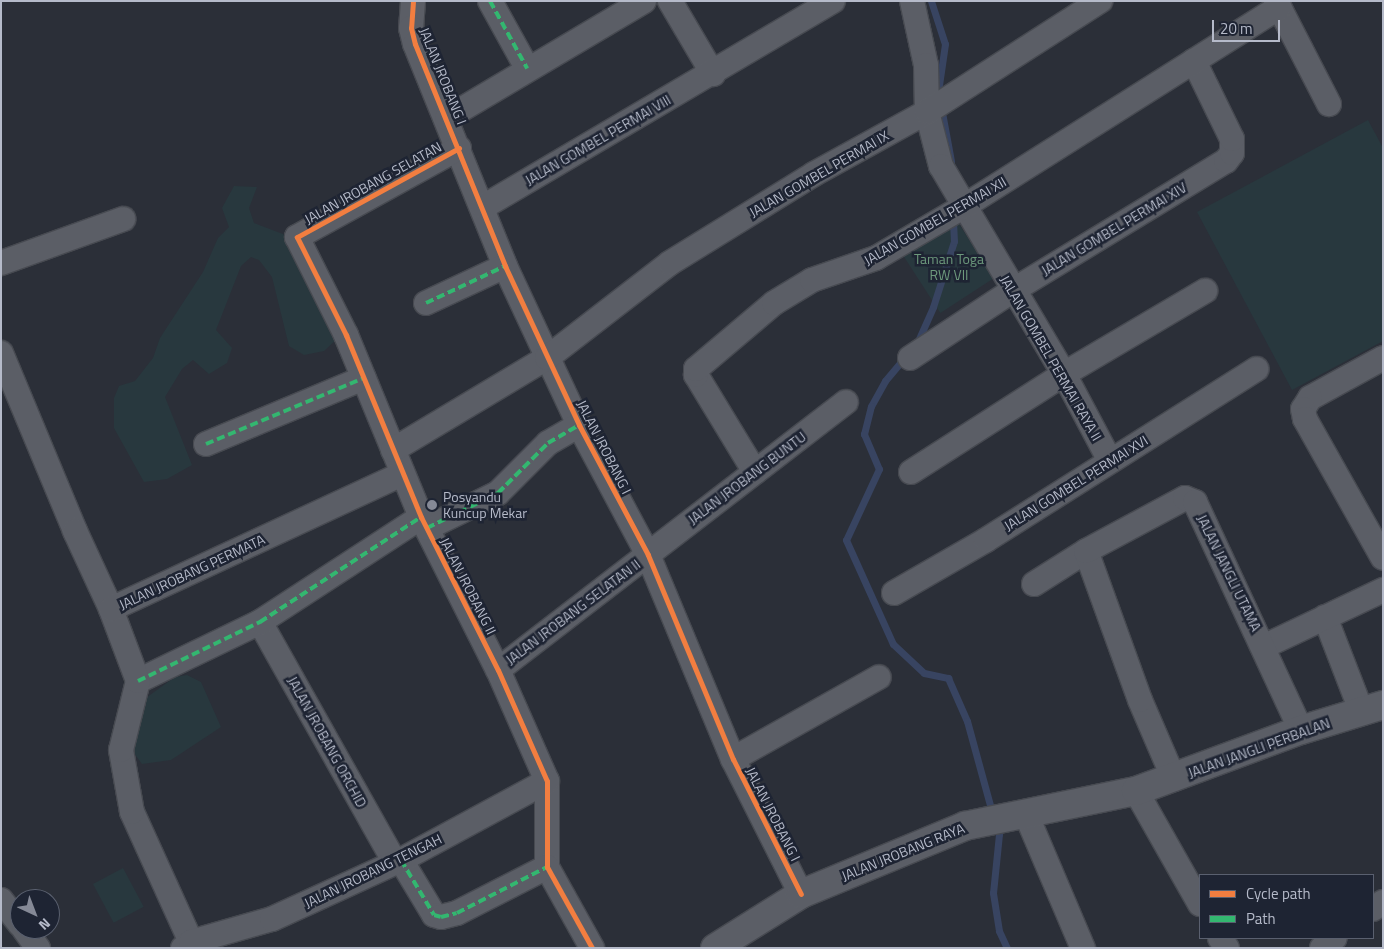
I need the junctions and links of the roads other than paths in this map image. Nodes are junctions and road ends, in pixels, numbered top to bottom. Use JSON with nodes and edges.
{"nodes":[{"id":1,"x":413,"y":1,"type":"edge"},
{"id":2,"x":490,"y":1,"type":"edge"},
{"id":3,"x":644,"y":1,"type":"edge"},
{"id":4,"x":670,"y":1,"type":"edge"},
{"id":5,"x":833,"y":1,"type":"edge"},
{"id":6,"x":912,"y":1,"type":"edge"},
{"id":7,"x":1100,"y":1,"type":"edge"},
{"id":8,"x":1277,"y":4,"type":"edge"},
{"id":9,"x":1194,"y":61,"type":"junction"},
{"id":10,"x":527,"y":68,"type":"junction"},
{"id":11,"x":713,"y":74,"type":"junction"},
{"id":12,"x":1328,"y":104,"type":"dead end"},
{"id":13,"x":927,"y":112,"type":"junction"},
{"id":14,"x":447,"y":118,"type":"junction"},
{"id":15,"x":459,"y":148,"type":"junction"},
{"id":16,"x":482,"y":207,"type":"junction"},
{"id":17,"x":964,"y":207,"type":"junction"},
{"id":18,"x":124,"y":219,"type":"dead end"},
{"id":19,"x":297,"y":237,"type":"joint"},
{"id":20,"x":1,"y":263,"type":"edge"},
{"id":21,"x":505,"y":266,"type":"junction"},
{"id":22,"x":1012,"y":291,"type":"junction"},
{"id":23,"x":1204,"y":291,"type":"dead end"},
{"id":24,"x":426,"y":303,"type":"dead end"},
{"id":25,"x":1,"y":353,"type":"edge"},
{"id":26,"x":547,"y":358,"type":"junction"},
{"id":27,"x":910,"y":358,"type":"dead end"},
{"id":28,"x":1383,"y":358,"type":"edge"},
{"id":29,"x":1256,"y":369,"type":"dead end"},
{"id":30,"x":1064,"y":374,"type":"junction"},
{"id":31,"x":364,"y":378,"type":"junction"},
{"id":32,"x":846,"y":402,"type":"dead end"},
{"id":33,"x":579,"y":425,"type":"junction"},
{"id":34,"x":206,"y":444,"type":"dead end"},
{"id":35,"x":393,"y":450,"type":"junction"},
{"id":36,"x":1110,"y":461,"type":"junction"},
{"id":37,"x":755,"y":472,"type":"junction"},
{"id":38,"x":911,"y":472,"type":"dead end"},
{"id":39,"x":402,"y":474,"type":"junction"},
{"id":40,"x":424,"y":523,"type":"junction"},
{"id":41,"x":1086,"y":551,"type":"junction"},
{"id":42,"x":648,"y":555,"type":"junction"},
{"id":43,"x":1383,"y":558,"type":"edge"},
{"id":44,"x":1034,"y":584,"type":"dead end"},
{"id":45,"x":1383,"y":590,"type":"edge"},
{"id":46,"x":894,"y":593,"type":"dead end"},
{"id":47,"x":111,"y":609,"type":"junction"},
{"id":48,"x":1325,"y":617,"type":"junction"},
{"id":49,"x":260,"y":622,"type":"junction"},
{"id":50,"x":1264,"y":646,"type":"junction"},
{"id":51,"x":498,"y":670,"type":"junction"},
{"id":52,"x":879,"y":677,"type":"dead end"},
{"id":53,"x":138,"y":681,"type":"junction"},
{"id":54,"x":1372,"y":709,"type":"edge"},
{"id":55,"x":1301,"y":730,"type":"junction"},
{"id":56,"x":733,"y":759,"type":"junction"},
{"id":57,"x":1174,"y":779,"type":"junction"},
{"id":58,"x":547,"y":781,"type":"junction"},
{"id":59,"x":1136,"y":791,"type":"junction"},
{"id":60,"x":1004,"y":818,"type":"junction"},
{"id":61,"x":398,"y":861,"type":"junction"},
{"id":62,"x":547,"y":867,"type":"junction"},
{"id":63,"x":801,"y":894,"type":"junction"},
{"id":64,"x":1,"y":900,"type":"edge"},
{"id":65,"x":1199,"y":902,"type":"edge"},
{"id":66,"x":10,"y":911,"type":"edge"},
{"id":67,"x":1334,"y":939,"type":"edge"},
{"id":68,"x":187,"y":945,"type":"edge"},
{"id":69,"x":592,"y":948,"type":"edge"},
{"id":70,"x":715,"y":948,"type":"edge"},
{"id":71,"x":1083,"y":948,"type":"edge"},
{"id":72,"x":1322,"y":948,"type":"edge"}],
"edges":[{"from":1,"to":14,"type":"street","name":"JALAN JROBANG I"},
{"from":2,"to":10,"type":"street"},
{"from":3,"to":10,"type":"street"},
{"from":4,"to":11,"type":"street"},
{"from":5,"to":11,"type":"street","name":"JALAN GOMBEL PERMAI VIII"},
{"from":6,"to":13,"type":"street","name":"JALAN GOMBEL PERMAI RAYA II"},
{"from":7,"to":13,"type":"street","name":"JALAN GOMBEL PERMAI IX"},
{"from":8,"to":9,"type":"street","name":"JALAN GOMBEL PERMAI XII"},
{"from":8,"to":12,"type":"street"},
{"from":9,"to":17,"type":"street","name":"JALAN GOMBEL PERMAI XII"},
{"from":9,"to":22,"type":"street","name":"JALAN GOMBEL PERMAI XIV"},
{"from":10,"to":14,"type":"street"},
{"from":11,"to":16,"type":"street","name":"JALAN GOMBEL PERMAI VIII"},
{"from":13,"to":17,"type":"street","name":"JALAN GOMBEL PERMAI RAYA II"},
{"from":13,"to":26,"type":"street","name":"JALAN GOMBEL PERMAI IX"},
{"from":14,"to":15,"type":"street","name":"JALAN JROBANG I"},
{"from":15,"to":16,"type":"street","name":"JALAN JROBANG I"},
{"from":15,"to":19,"type":"street","name":"JALAN JROBANG SELATAN"},
{"from":16,"to":21,"type":"street","name":"JALAN JROBANG I"},
{"from":17,"to":22,"type":"street","name":"JALAN GOMBEL PERMAI RAYA II"},
{"from":17,"to":37,"type":"street","name":"JALAN GOMBEL PERMAI XII"},
{"from":18,"to":20,"type":"street"},
{"from":19,"to":31,"type":"street","name":"JALAN JROBANG II"},
{"from":21,"to":24,"type":"street"},
{"from":21,"to":26,"type":"street","name":"JALAN JROBANG I"},
{"from":22,"to":27,"type":"street","name":"JALAN GOMBEL PERMAI XIV"},
{"from":22,"to":30,"type":"street","name":"JALAN GOMBEL PERMAI RAYA II"},
{"from":23,"to":30,"type":"street"},
{"from":25,"to":47,"type":"street"},
{"from":26,"to":33,"type":"street","name":"JALAN JROBANG I"},
{"from":26,"to":35,"type":"street","name":"JALAN GOMBEL PERMAI IX"},
{"from":28,"to":43,"type":"street"},
{"from":29,"to":36,"type":"street","name":"JALAN GOMBEL PERMAI XVI"},
{"from":30,"to":36,"type":"street","name":"JALAN GOMBEL PERMAI RAYA II"},
{"from":30,"to":38,"type":"street"},
{"from":31,"to":34,"type":"street"},
{"from":31,"to":35,"type":"street","name":"JALAN JROBANG II"},
{"from":32,"to":37,"type":"street","name":"JALAN JROBANG BUNTU"},
{"from":33,"to":40,"type":"street"},
{"from":33,"to":42,"type":"street","name":"JALAN JROBANG I"},
{"from":35,"to":39,"type":"street","name":"JALAN JROBANG II"},
{"from":36,"to":46,"type":"street","name":"JALAN GOMBEL PERMAI XVI"},
{"from":37,"to":42,"type":"street","name":"JALAN JROBANG BUNTU"},
{"from":39,"to":40,"type":"street","name":"JALAN JROBANG II"},
{"from":39,"to":47,"type":"street","name":"JALAN JROBANG PERMATA"},
{"from":40,"to":49,"type":"street"},
{"from":40,"to":51,"type":"street","name":"JALAN JROBANG II"},
{"from":41,"to":44,"type":"street","name":"JALAN JANGLI UTAMA"},
{"from":41,"to":50,"type":"street","name":"JALAN JANGLI UTAMA"},
{"from":41,"to":57,"type":"street"},
{"from":42,"to":51,"type":"street","name":"JALAN JROBANG SELATAN II"},
{"from":42,"to":56,"type":"street","name":"JALAN JROBANG I"},
{"from":45,"to":48,"type":"street"},
{"from":47,"to":53,"type":"street","name":"JALAN JROBANG PERMATA"},
{"from":48,"to":50,"type":"street"},
{"from":48,"to":54,"type":"street"},
{"from":49,"to":53,"type":"street"},
{"from":49,"to":61,"type":"street","name":"JALAN JROBANG ORCHID"},
{"from":50,"to":55,"type":"street","name":"JALAN JANGLI UTAMA"},
{"from":51,"to":58,"type":"street","name":"JALAN JROBANG II"},
{"from":52,"to":56,"type":"street","name":"JALAN JROBANG I"},
{"from":53,"to":68,"type":"street"},
{"from":54,"to":55,"type":"street","name":"JALAN JANGLI PERBALAN"},
{"from":55,"to":57,"type":"street","name":"JALAN JANGLI PERBALAN"},
{"from":56,"to":63,"type":"street","name":"JALAN JROBANG I"},
{"from":57,"to":59,"type":"street","name":"JALAN JANGLI PERBALAN"},
{"from":58,"to":61,"type":"street","name":"JALAN JROBANG TENGAH"},
{"from":58,"to":62,"type":"street","name":"JALAN JROBANG II"},
{"from":59,"to":60,"type":"street","name":"JALAN JROBANG RAYA"},
{"from":59,"to":65,"type":"street"},
{"from":60,"to":63,"type":"street","name":"JALAN JROBANG RAYA"},
{"from":60,"to":71,"type":"street"},
{"from":61,"to":62,"type":"street","name":"JALAN JROBANG ORCHID"},
{"from":61,"to":68,"type":"street","name":"JALAN JROBANG TENGAH"},
{"from":62,"to":69,"type":"street","name":"JALAN JROBANG II"},
{"from":63,"to":70,"type":"street","name":"JALAN JROBANG RAYA"},
{"from":64,"to":66,"type":"street"},
{"from":67,"to":72,"type":"street"}]}
